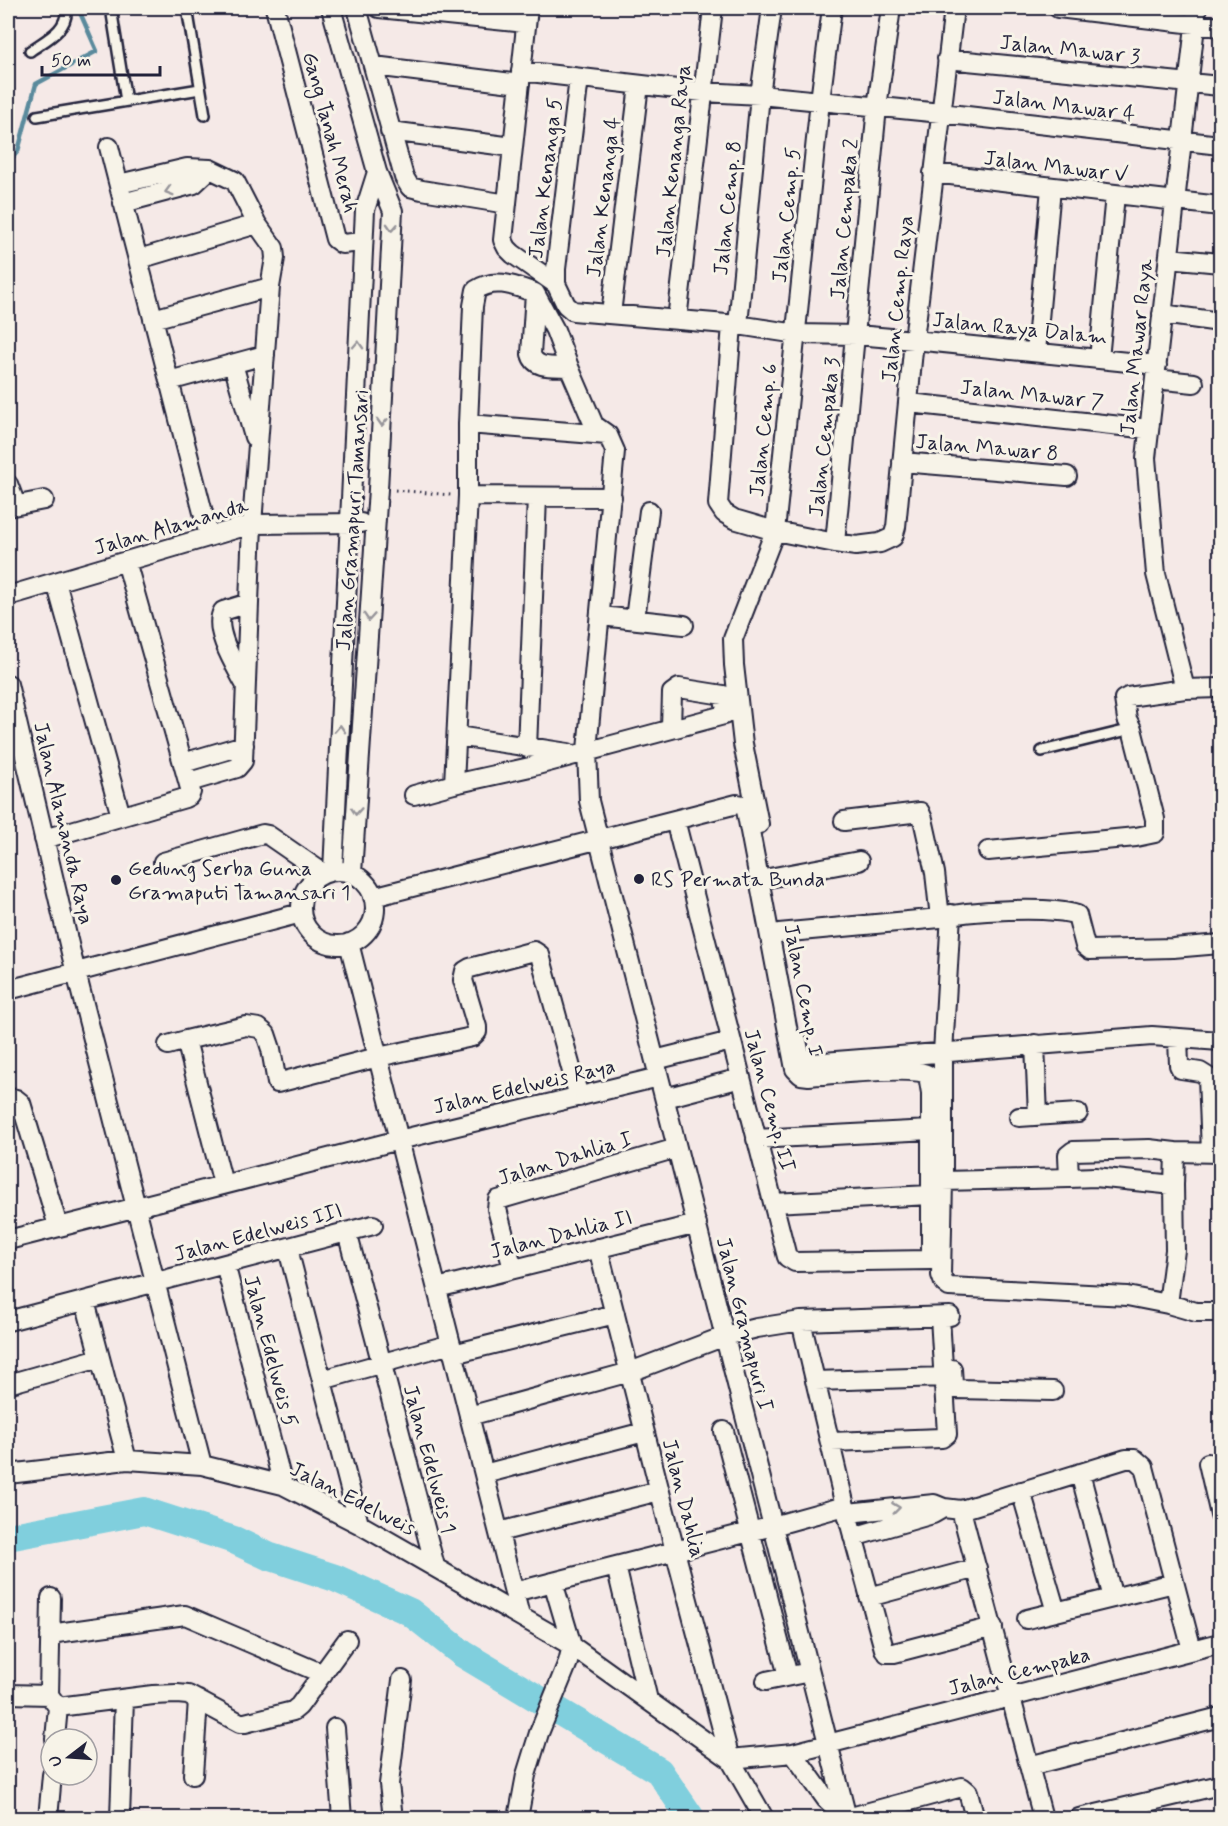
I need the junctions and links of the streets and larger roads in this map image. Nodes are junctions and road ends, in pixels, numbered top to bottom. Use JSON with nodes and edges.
{"nodes":[{"id":1,"x":275,"y":8,"type":"edge"},
{"id":2,"x":332,"y":8,"type":"edge"},
{"id":3,"x":357,"y":8,"type":"edge"},
{"id":4,"x":379,"y":8,"type":"edge"},
{"id":5,"x":712,"y":8,"type":"edge"},
{"id":6,"x":772,"y":8,"type":"edge"},
{"id":7,"x":832,"y":8,"type":"edge"},
{"id":8,"x":891,"y":8,"type":"edge"},
{"id":9,"x":954,"y":8,"type":"edge"},
{"id":10,"x":1058,"y":8,"type":"edge"},
{"id":11,"x":527,"y":15,"type":"edge"},
{"id":12,"x":1196,"y":16,"type":"edge"},
{"id":13,"x":1221,"y":27,"type":"edge"},
{"id":14,"x":947,"y":59,"type":"junction"},
{"id":15,"x":374,"y":66,"type":"junction"},
{"id":16,"x":520,"y":78,"type":"junction"},
{"id":17,"x":579,"y":78,"type":"junction"},
{"id":18,"x":1189,"y":83,"type":"junction"},
{"id":19,"x":639,"y":85,"type":"junction"},
{"id":20,"x":1221,"y":86,"type":"edge"},
{"id":21,"x":703,"y":92,"type":"junction"},
{"id":22,"x":760,"y":95,"type":"junction"},
{"id":23,"x":820,"y":101,"type":"junction"},
{"id":24,"x":877,"y":107,"type":"junction"},
{"id":25,"x":941,"y":113,"type":"junction"},
{"id":26,"x":390,"y":131,"type":"junction"},
{"id":27,"x":1182,"y":141,"type":"junction"},
{"id":28,"x":1221,"y":145,"type":"edge"},
{"id":29,"x":109,"y":147,"type":"dead end"},
{"id":30,"x":513,"y":147,"type":"junction"},
{"id":31,"x":210,"y":169,"type":"junction"},
{"id":32,"x":378,"y":172,"type":"junction"},
{"id":33,"x":933,"y":174,"type":"junction"},
{"id":34,"x":118,"y":184,"type":"junction"},
{"id":35,"x":1051,"y":188,"type":"junction"},
{"id":36,"x":1115,"y":195,"type":"junction"},
{"id":37,"x":1175,"y":202,"type":"junction"},
{"id":38,"x":123,"y":203,"type":"junction"},
{"id":39,"x":507,"y":204,"type":"junction"},
{"id":40,"x":1221,"y":206,"type":"edge"},
{"id":41,"x":257,"y":224,"type":"junction"},
{"id":42,"x":363,"y":242,"type":"junction"},
{"id":43,"x":1169,"y":258,"type":"junction"},
{"id":44,"x":139,"y":259,"type":"junction"},
{"id":45,"x":1221,"y":263,"type":"edge"},
{"id":46,"x":556,"y":284,"type":"junction"},
{"id":47,"x":270,"y":287,"type":"junction"},
{"id":48,"x":535,"y":293,"type":"junction"},
{"id":49,"x":611,"y":314,"type":"junction"},
{"id":50,"x":1162,"y":314,"type":"junction"},
{"id":51,"x":153,"y":319,"type":"junction"},
{"id":52,"x":677,"y":320,"type":"junction"},
{"id":53,"x":1221,"y":322,"type":"edge"},
{"id":54,"x":735,"y":325,"type":"junction"},
{"id":55,"x":797,"y":334,"type":"junction"},
{"id":56,"x":856,"y":335,"type":"junction"},
{"id":57,"x":914,"y":340,"type":"junction"},
{"id":58,"x":1036,"y":352,"type":"junction"},
{"id":59,"x":265,"y":356,"type":"junction"},
{"id":60,"x":1099,"y":359,"type":"junction"},
{"id":61,"x":233,"y":364,"type":"junction"},
{"id":62,"x":568,"y":367,"type":"junction"},
{"id":63,"x":1156,"y":372,"type":"junction"},
{"id":64,"x":169,"y":381,"type":"junction"},
{"id":65,"x":1194,"y":383,"type":"dead end"},
{"id":66,"x":909,"y":403,"type":"junction"},
{"id":67,"x":468,"y":424,"type":"junction"},
{"id":68,"x":1149,"y":429,"type":"junction"},
{"id":69,"x":608,"y":435,"type":"junction"},
{"id":70,"x":257,"y":450,"type":"junction"},
{"id":71,"x":902,"y":462,"type":"junction"},
{"id":72,"x":1067,"y":476,"type":"dead end"},
{"id":73,"x":8,"y":484,"type":"edge"},
{"id":74,"x":468,"y":496,"type":"junction"},
{"id":75,"x":612,"y":496,"type":"junction"},
{"id":76,"x":537,"y":497,"type":"junction"},
{"id":77,"x":44,"y":500,"type":"dead end"},
{"id":78,"x":12,"y":506,"type":"edge"},
{"id":79,"x":649,"y":511,"type":"dead end"},
{"id":80,"x":350,"y":523,"type":"junction"},
{"id":81,"x":252,"y":524,"type":"junction"},
{"id":82,"x":375,"y":524,"type":"junction"},
{"id":83,"x":775,"y":531,"type":"junction"},
{"id":84,"x":209,"y":536,"type":"junction"},
{"id":85,"x":835,"y":543,"type":"junction"},
{"id":86,"x":126,"y":561,"type":"junction"},
{"id":87,"x":56,"y":582,"type":"junction"},
{"id":88,"x":8,"y":596,"type":"edge"},
{"id":89,"x":249,"y":603,"type":"junction"},
{"id":90,"x":601,"y":615,"type":"junction"},
{"id":91,"x":635,"y":620,"type":"junction"},
{"id":92,"x":684,"y":624,"type":"dead end"},
{"id":93,"x":8,"y":684,"type":"edge"},
{"id":94,"x":246,"y":686,"type":"junction"},
{"id":95,"x":1221,"y":688,"type":"edge"},
{"id":96,"x":1185,"y":689,"type":"junction"},
{"id":97,"x":671,"y":728,"type":"dead end"},
{"id":98,"x":457,"y":736,"type":"junction"},
{"id":99,"x":244,"y":745,"type":"junction"},
{"id":100,"x":527,"y":748,"type":"junction"},
{"id":101,"x":580,"y":752,"type":"junction"},
{"id":102,"x":183,"y":763,"type":"junction"},
{"id":103,"x":189,"y":782,"type":"junction"},
{"id":104,"x":454,"y":784,"type":"junction"},
{"id":105,"x":414,"y":795,"type":"dead end"},
{"id":106,"x":121,"y":816,"type":"junction"},
{"id":107,"x":675,"y":820,"type":"junction"},
{"id":108,"x":844,"y":821,"type":"dead end"},
{"id":109,"x":44,"y":839,"type":"junction"},
{"id":110,"x":599,"y":840,"type":"junction"},
{"id":111,"x":988,"y":851,"type":"dead end"},
{"id":112,"x":859,"y":861,"type":"dead end"},
{"id":113,"x":163,"y":862,"type":"dead end"},
{"id":114,"x":328,"y":872,"type":"junction"},
{"id":115,"x":352,"y":873,"type":"junction"},
{"id":116,"x":769,"y":878,"type":"junction"},
{"id":117,"x":373,"y":897,"type":"junction"},
{"id":118,"x":301,"y":913,"type":"junction"},
{"id":119,"x":945,"y":916,"type":"junction"},
{"id":120,"x":779,"y":933,"type":"junction"},
{"id":121,"x":349,"y":943,"type":"junction"},
{"id":122,"x":1221,"y":944,"type":"edge"},
{"id":123,"x":76,"y":973,"type":"junction"},
{"id":124,"x":8,"y":990,"type":"edge"},
{"id":125,"x":1178,"y":1038,"type":"junction"},
{"id":126,"x":186,"y":1040,"type":"junction"},
{"id":127,"x":731,"y":1041,"type":"junction"},
{"id":128,"x":1221,"y":1041,"type":"edge"},
{"id":129,"x":1035,"y":1044,"type":"junction"},
{"id":130,"x":168,"y":1045,"type":"dead end"},
{"id":131,"x":943,"y":1053,"type":"junction"},
{"id":132,"x":378,"y":1057,"type":"junction"},
{"id":133,"x":657,"y":1069,"type":"junction"},
{"id":134,"x":741,"y":1078,"type":"junction"},
{"id":135,"x":579,"y":1096,"type":"junction"},
{"id":136,"x":8,"y":1098,"type":"edge"},
{"id":137,"x":665,"y":1098,"type":"junction"},
{"id":138,"x":1078,"y":1113,"type":"dead end"},
{"id":139,"x":1038,"y":1116,"type":"junction"},
{"id":140,"x":1019,"y":1117,"type":"dead end"},
{"id":141,"x":930,"y":1130,"type":"junction"},
{"id":142,"x":756,"y":1139,"type":"junction"},
{"id":143,"x":399,"y":1140,"type":"junction"},
{"id":144,"x":677,"y":1148,"type":"junction"},
{"id":145,"x":1176,"y":1152,"type":"junction"},
{"id":146,"x":1216,"y":1153,"type":"edge"},
{"id":147,"x":1069,"y":1178,"type":"junction"},
{"id":148,"x":943,"y":1181,"type":"junction"},
{"id":149,"x":223,"y":1184,"type":"junction"},
{"id":150,"x":1173,"y":1185,"type":"junction"},
{"id":151,"x":930,"y":1195,"type":"junction"},
{"id":152,"x":773,"y":1203,"type":"junction"},
{"id":153,"x":136,"y":1206,"type":"junction"},
{"id":154,"x":697,"y":1224,"type":"junction"},
{"id":155,"x":373,"y":1225,"type":"dead end"},
{"id":156,"x":58,"y":1226,"type":"junction"},
{"id":157,"x":347,"y":1232,"type":"junction"},
{"id":158,"x":8,"y":1240,"type":"edge"},
{"id":159,"x":598,"y":1248,"type":"junction"},
{"id":160,"x":288,"y":1249,"type":"junction"},
{"id":161,"x":923,"y":1260,"type":"joint"},
{"id":162,"x":225,"y":1264,"type":"junction"},
{"id":163,"x":513,"y":1269,"type":"junction"},
{"id":164,"x":156,"y":1282,"type":"junction"},
{"id":165,"x":949,"y":1287,"type":"junction"},
{"id":166,"x":436,"y":1288,"type":"junction"},
{"id":167,"x":85,"y":1301,"type":"junction"},
{"id":168,"x":1168,"y":1304,"type":"junction"},
{"id":169,"x":1221,"y":1312,"type":"edge"},
{"id":170,"x":615,"y":1314,"type":"junction"},
{"id":171,"x":945,"y":1316,"type":"junction"},
{"id":172,"x":8,"y":1321,"type":"edge"},
{"id":173,"x":801,"y":1321,"type":"junction"},
{"id":174,"x":725,"y":1336,"type":"junction"},
{"id":175,"x":452,"y":1349,"type":"junction"},
{"id":176,"x":100,"y":1358,"type":"junction"},
{"id":177,"x":382,"y":1363,"type":"junction"},
{"id":178,"x":630,"y":1372,"type":"junction"},
{"id":179,"x":944,"y":1377,"type":"junction"},
{"id":180,"x":322,"y":1380,"type":"junction"},
{"id":181,"x":815,"y":1382,"type":"junction"},
{"id":182,"x":8,"y":1384,"type":"edge"},
{"id":183,"x":1053,"y":1391,"type":"dead end"},
{"id":184,"x":469,"y":1416,"type":"junction"},
{"id":185,"x":748,"y":1426,"type":"junction"},
{"id":186,"x":644,"y":1432,"type":"junction"},
{"id":187,"x":831,"y":1442,"type":"junction"},
{"id":188,"x":128,"y":1460,"type":"junction"},
{"id":189,"x":1208,"y":1463,"type":"dead end"},
{"id":190,"x":202,"y":1465,"type":"junction"},
{"id":191,"x":1080,"y":1473,"type":"junction"},
{"id":192,"x":8,"y":1474,"type":"edge"},
{"id":193,"x":484,"y":1474,"type":"junction"},
{"id":194,"x":283,"y":1485,"type":"junction"},
{"id":195,"x":659,"y":1491,"type":"junction"},
{"id":196,"x":1021,"y":1491,"type":"junction"},
{"id":197,"x":1220,"y":1508,"type":"edge"},
{"id":198,"x":952,"y":1509,"type":"junction"},
{"id":199,"x":847,"y":1510,"type":"junction"},
{"id":200,"x":359,"y":1524,"type":"junction"},
{"id":201,"x":773,"y":1526,"type":"junction"},
{"id":202,"x":499,"y":1532,"type":"junction"},
{"id":203,"x":751,"y":1532,"type":"junction"},
{"id":204,"x":853,"y":1537,"type":"junction"},
{"id":205,"x":675,"y":1551,"type":"junction"},
{"id":206,"x":435,"y":1566,"type":"junction"},
{"id":207,"x":616,"y":1566,"type":"junction"},
{"id":208,"x":976,"y":1568,"type":"junction"},
{"id":209,"x":553,"y":1582,"type":"junction"},
{"id":210,"x":1174,"y":1583,"type":"junction"},
{"id":211,"x":514,"y":1592,"type":"junction"},
{"id":212,"x":869,"y":1597,"type":"junction"},
{"id":213,"x":51,"y":1598,"type":"dead end"},
{"id":214,"x":1113,"y":1598,"type":"junction"},
{"id":215,"x":1056,"y":1612,"type":"junction"},
{"id":216,"x":520,"y":1616,"type":"junction"},
{"id":217,"x":1027,"y":1619,"type":"dead end"},
{"id":218,"x":993,"y":1627,"type":"junction"},
{"id":219,"x":50,"y":1634,"type":"junction"},
{"id":220,"x":347,"y":1640,"type":"dead end"},
{"id":221,"x":1221,"y":1643,"type":"edge"},
{"id":222,"x":572,"y":1646,"type":"junction"},
{"id":223,"x":1192,"y":1650,"type":"junction"},
{"id":224,"x":810,"y":1671,"type":"junction"},
{"id":225,"x":323,"y":1674,"type":"junction"},
{"id":226,"x":788,"y":1676,"type":"junction"},
{"id":227,"x":402,"y":1680,"type":"dead end"},
{"id":228,"x":766,"y":1681,"type":"dead end"},
{"id":229,"x":8,"y":1694,"type":"edge"},
{"id":230,"x":1011,"y":1696,"type":"junction"},
{"id":231,"x":124,"y":1699,"type":"junction"},
{"id":232,"x":198,"y":1700,"type":"junction"},
{"id":233,"x":648,"y":1700,"type":"junction"},
{"id":234,"x":53,"y":1701,"type":"junction"},
{"id":235,"x":1221,"y":1716,"type":"edge"},
{"id":236,"x":54,"y":1727,"type":"edge"},
{"id":237,"x":335,"y":1728,"type":"dead end"},
{"id":238,"x":828,"y":1743,"type":"junction"},
{"id":239,"x":793,"y":1753,"type":"junction"},
{"id":240,"x":730,"y":1759,"type":"junction"},
{"id":241,"x":1029,"y":1766,"type":"junction"},
{"id":242,"x":193,"y":1775,"type":"dead end"},
{"id":243,"x":1221,"y":1785,"type":"edge"},
{"id":244,"x":51,"y":1787,"type":"edge"},
{"id":245,"x":909,"y":1810,"type":"edge"},
{"id":246,"x":48,"y":1818,"type":"edge"},
{"id":247,"x":120,"y":1818,"type":"edge"},
{"id":248,"x":342,"y":1818,"type":"edge"},
{"id":249,"x":393,"y":1818,"type":"edge"},
{"id":250,"x":518,"y":1818,"type":"edge"},
{"id":251,"x":764,"y":1818,"type":"edge"},
{"id":252,"x":847,"y":1818,"type":"edge"},
{"id":253,"x":975,"y":1818,"type":"edge"},
{"id":254,"x":1043,"y":1818,"type":"edge"},
{"id":255,"x":1079,"y":1818,"type":"edge"}],
"edges":[{"from":1,"to":42,"type":"street","name":"Gang Tanah Merah"},
{"from":2,"to":32,"type":"street","name":"Jalan Gramapuri Tamansari"},
{"from":3,"to":15,"type":"street"},
{"from":4,"to":11,"type":"street"},
{"from":5,"to":21,"type":"street","name":"Jalan Kenanga Raya"},
{"from":6,"to":22,"type":"street","name":"Jalan Cemp. 8"},
{"from":7,"to":23,"type":"street","name":"Jalan Cemp. 5"},
{"from":8,"to":24,"type":"street","name":"Jalan Cempaka 2"},
{"from":9,"to":14,"type":"street","name":"Jalan Cemp. Raya"},
{"from":10,"to":12,"type":"street"},
{"from":11,"to":16,"type":"street"},
{"from":12,"to":13,"type":"street"},
{"from":12,"to":18,"type":"street","name":"Jalan Mawar Raya"},
{"from":14,"to":18,"type":"street","name":"Jalan Mawar 3"},
{"from":14,"to":25,"type":"street","name":"Jalan Cemp. Raya"},
{"from":15,"to":16,"type":"street","name":"Jalan Mawar 4"},
{"from":15,"to":26,"type":"street"},
{"from":16,"to":17,"type":"street","name":"Jalan Mawar 4"},
{"from":16,"to":30,"type":"street"},
{"from":17,"to":19,"type":"street","name":"Jalan Mawar 4"},
{"from":17,"to":46,"type":"street","name":"Jalan Kenanga 5"},
{"from":18,"to":20,"type":"street","name":"Jalan Mawar 3"},
{"from":18,"to":27,"type":"street","name":"Jalan Mawar Raya"},
{"from":19,"to":21,"type":"street","name":"Jalan Mawar 4"},
{"from":19,"to":49,"type":"street","name":"Jalan Kenanga 4"},
{"from":21,"to":22,"type":"street","name":"Jalan Mawar 4"},
{"from":21,"to":52,"type":"street","name":"Jalan Kenanga Raya"},
{"from":22,"to":23,"type":"street","name":"Jalan Mawar 4"},
{"from":22,"to":54,"type":"street","name":"Jalan Cemp. 8"},
{"from":23,"to":24,"type":"street","name":"Jalan Mawar 4"},
{"from":23,"to":55,"type":"street","name":"Jalan Cemp. 5"},
{"from":24,"to":25,"type":"street","name":"Jalan Mawar 4"},
{"from":24,"to":56,"type":"street","name":"Jalan Cempaka 2"},
{"from":25,"to":27,"type":"street","name":"Jalan Mawar 4"},
{"from":25,"to":33,"type":"street","name":"Jalan Cemp. Raya"},
{"from":26,"to":30,"type":"street"},
{"from":26,"to":39,"type":"street"},
{"from":27,"to":28,"type":"street","name":"Jalan Mawar 4"},
{"from":27,"to":37,"type":"street","name":"Jalan Mawar Raya"},
{"from":29,"to":34,"type":"street"},
{"from":30,"to":39,"type":"street"},
{"from":31,"to":34,"type":"street"},
{"from":31,"to":38,"type":"street","one_way":true},
{"from":31,"to":41,"type":"street"},
{"from":32,"to":42,"type":"street","name":"Jalan Gramapuri Tamansari"},
{"from":32,"to":82,"type":"street","name":"Jalan Gramapuri Tamansari","one_way":true},
{"from":33,"to":35,"type":"street","name":"Jalan Mawar V"},
{"from":33,"to":57,"type":"street","name":"Jalan Cemp. Raya"},
{"from":34,"to":38,"type":"street"},
{"from":35,"to":36,"type":"street","name":"Jalan Mawar V"},
{"from":35,"to":58,"type":"street"},
{"from":36,"to":37,"type":"street","name":"Jalan Mawar V"},
{"from":36,"to":60,"type":"street"},
{"from":37,"to":40,"type":"street","name":"Jalan Mawar V"},
{"from":37,"to":43,"type":"street","name":"Jalan Mawar Raya"},
{"from":38,"to":44,"type":"street"},
{"from":39,"to":46,"type":"street"},
{"from":41,"to":44,"type":"street"},
{"from":41,"to":47,"type":"street"},
{"from":80,"to":42,"type":"street","name":"Jalan Gramapuri Tamansari","one_way":true},
{"from":43,"to":45,"type":"street"},
{"from":43,"to":50,"type":"street","name":"Jalan Mawar Raya"},
{"from":44,"to":51,"type":"street"},
{"from":46,"to":49,"type":"street","name":"Jalan Raya Dalam"},
{"from":47,"to":51,"type":"street"},
{"from":47,"to":59,"type":"street"},
{"from":48,"to":62,"type":"street"},
{"from":48,"to":62,"type":"street"},
{"from":48,"to":67,"type":"street"},
{"from":49,"to":52,"type":"street","name":"Jalan Raya Dalam"},
{"from":50,"to":53,"type":"street"},
{"from":50,"to":63,"type":"street","name":"Jalan Mawar Raya"},
{"from":51,"to":64,"type":"street"},
{"from":52,"to":54,"type":"street","name":"Jalan Raya Dalam"},
{"from":54,"to":55,"type":"street","name":"Jalan Raya Dalam"},
{"from":54,"to":83,"type":"street","name":"Jalan Cemp. 8"},
{"from":55,"to":56,"type":"street","name":"Jalan Raya Dalam"},
{"from":55,"to":83,"type":"street","name":"Jalan Cemp. 6"},
{"from":56,"to":57,"type":"street","name":"Jalan Raya Dalam"},
{"from":56,"to":85,"type":"street","name":"Jalan Cempaka 3"},
{"from":57,"to":58,"type":"street","name":"Jalan Raya Dalam"},
{"from":57,"to":66,"type":"street","name":"Jalan Cemp. Raya"},
{"from":58,"to":60,"type":"street","name":"Jalan Raya Dalam"},
{"from":59,"to":61,"type":"street"},
{"from":59,"to":70,"type":"street"},
{"from":60,"to":63,"type":"street","name":"Jalan Raya Dalam"},
{"from":61,"to":64,"type":"street"},
{"from":61,"to":70,"type":"street"},
{"from":62,"to":69,"type":"street"},
{"from":63,"to":65,"type":"street","name":"Jalan Raya Dalam"},
{"from":63,"to":68,"type":"street","name":"Jalan Mawar Raya"},
{"from":64,"to":84,"type":"street"},
{"from":66,"to":68,"type":"street","name":"Jalan Mawar 7"},
{"from":66,"to":71,"type":"street","name":"Jalan Cemp. Raya"},
{"from":67,"to":69,"type":"street"},
{"from":67,"to":74,"type":"street"},
{"from":68,"to":96,"type":"street","name":"Jalan Mawar Raya"},
{"from":69,"to":75,"type":"street","name":"Jalan Gramapuri I"},
{"from":70,"to":81,"type":"street"},
{"from":71,"to":72,"type":"street","name":"Jalan Mawar 8"},
{"from":71,"to":85,"type":"street","name":"Jalan Cemp. Raya"},
{"from":73,"to":78,"type":"street"},
{"from":74,"to":76,"type":"street"},
{"from":74,"to":98,"type":"street"},
{"from":75,"to":76,"type":"street"},
{"from":75,"to":90,"type":"street","name":"Jalan Gramapuri I"},
{"from":76,"to":100,"type":"street"},
{"from":77,"to":78,"type":"street"},
{"from":79,"to":91,"type":"street"},
{"from":80,"to":81,"type":"street","name":"Jalan Alamanda"},
{"from":80,"to":82,"type":"street","name":"Jalan Alamanda"},
{"from":114,"to":80,"type":"street","name":"Jalan Gramapuri Tamansari","one_way":true},
{"from":81,"to":84,"type":"street","name":"Jalan Alamanda"},
{"from":81,"to":89,"type":"street"},
{"from":82,"to":115,"type":"street","name":"Jalan Gramapuri Tamansari","one_way":true},
{"from":83,"to":85,"type":"street"},
{"from":83,"to":116,"type":"street","name":"Jalan Cemp. 6"},
{"from":84,"to":86,"type":"street","name":"Jalan Alamanda"},
{"from":86,"to":87,"type":"street","name":"Jalan Alamanda"},
{"from":86,"to":102,"type":"street"},
{"from":87,"to":88,"type":"street","name":"Jalan Alamanda"},
{"from":87,"to":106,"type":"street"},
{"from":89,"to":94,"type":"street"},
{"from":89,"to":94,"type":"street"},
{"from":90,"to":91,"type":"street"},
{"from":90,"to":101,"type":"street","name":"Jalan Gramapuri I"},
{"from":91,"to":92,"type":"street"},
{"from":93,"to":109,"type":"street","name":"Jalan Alamanda Raya"},
{"from":94,"to":99,"type":"street"},
{"from":95,"to":96,"type":"street"},
{"from":96,"to":111,"type":"street"},
{"from":97,"to":101,"type":"street"},
{"from":98,"to":100,"type":"street"},
{"from":98,"to":104,"type":"street"},
{"from":99,"to":102,"type":"street"},
{"from":99,"to":103,"type":"street"},
{"from":100,"to":101,"type":"street"},
{"from":101,"to":104,"type":"street"},
{"from":101,"to":110,"type":"street","name":"Jalan Gramapuri I"},
{"from":102,"to":103,"type":"street"},
{"from":103,"to":106,"type":"street"},
{"from":104,"to":105,"type":"street"},
{"from":106,"to":109,"type":"street"},
{"from":107,"to":110,"type":"street"},
{"from":107,"to":127,"type":"street","name":"Jalan Cemp. II"},
{"from":107,"to":141,"type":"street","name":"Jalan Cemp. I"},
{"from":108,"to":119,"type":"street"},
{"from":109,"to":123,"type":"street","name":"Jalan Alamanda Raya"},
{"from":110,"to":117,"type":"street"},
{"from":110,"to":133,"type":"street","name":"Jalan Gramapuri I"},
{"from":112,"to":116,"type":"street"},
{"from":113,"to":114,"type":"street"},
{"from":114,"to":115,"type":"street"},
{"from":114,"to":118,"type":"street"},
{"from":115,"to":117,"type":"street"},
{"from":116,"to":120,"type":"street","name":"Jalan Cemp. 6"},
{"from":117,"to":121,"type":"street"},
{"from":118,"to":121,"type":"street"},
{"from":118,"to":123,"type":"street"},
{"from":119,"to":120,"type":"street"},
{"from":119,"to":122,"type":"street"},
{"from":119,"to":131,"type":"street"},
{"from":120,"to":131,"type":"street","name":"Jalan Cemp. 6"},
{"from":121,"to":132,"type":"street"},
{"from":123,"to":124,"type":"street"},
{"from":123,"to":153,"type":"street","name":"Jalan Alamanda Raya"},
{"from":125,"to":128,"type":"street"},
{"from":125,"to":129,"type":"street"},
{"from":125,"to":146,"type":"street"},
{"from":126,"to":130,"type":"street"},
{"from":126,"to":132,"type":"street"},
{"from":126,"to":149,"type":"street"},
{"from":127,"to":133,"type":"street","name":"Jalan Edelweis Raya"},
{"from":127,"to":134,"type":"street","name":"Jalan Cemp. II"},
{"from":129,"to":131,"type":"street"},
{"from":129,"to":139,"type":"street"},
{"from":131,"to":148,"type":"street"},
{"from":132,"to":135,"type":"street"},
{"from":132,"to":143,"type":"street"},
{"from":133,"to":135,"type":"street","name":"Jalan Edelweis Raya"},
{"from":133,"to":137,"type":"street","name":"Jalan Gramapuri I"},
{"from":134,"to":137,"type":"street"},
{"from":134,"to":142,"type":"street","name":"Jalan Cemp. II"},
{"from":135,"to":143,"type":"street","name":"Jalan Edelweis Raya"},
{"from":136,"to":156,"type":"street"},
{"from":137,"to":144,"type":"street","name":"Jalan Gramapuri I"},
{"from":138,"to":139,"type":"street"},
{"from":139,"to":140,"type":"street"},
{"from":141,"to":142,"type":"street"},
{"from":141,"to":151,"type":"street","name":"Jalan Cemp. I"},
{"from":142,"to":152,"type":"street","name":"Jalan Cemp. II"},
{"from":143,"to":149,"type":"street","name":"Jalan Edelweis Raya"},
{"from":143,"to":166,"type":"street"},
{"from":144,"to":154,"type":"street","name":"Jalan Gramapuri I"},
{"from":144,"to":163,"type":"street","name":"Jalan Dahlia I"},
{"from":145,"to":146,"type":"street"},
{"from":145,"to":147,"type":"street"},
{"from":145,"to":150,"type":"street"},
{"from":147,"to":148,"type":"street"},
{"from":147,"to":150,"type":"street"},
{"from":148,"to":165,"type":"street"},
{"from":149,"to":153,"type":"street","name":"Jalan Edelweis Raya"},
{"from":150,"to":168,"type":"street"},
{"from":151,"to":152,"type":"street"},
{"from":151,"to":161,"type":"street","name":"Jalan Cemp. I"},
{"from":152,"to":161,"type":"street","name":"Jalan Cemp. II"},
{"from":153,"to":156,"type":"street","name":"Jalan Edelweis Raya"},
{"from":153,"to":164,"type":"street","name":"Jalan Alamanda Raya"},
{"from":154,"to":159,"type":"street","name":"Jalan Dahlia II"},
{"from":154,"to":174,"type":"street","name":"Jalan Gramapuri I"},
{"from":155,"to":157,"type":"street","name":"Jalan Edelweis III"},
{"from":156,"to":158,"type":"street","name":"Jalan Edelweis Raya"},
{"from":157,"to":160,"type":"street","name":"Jalan Edelweis III"},
{"from":157,"to":177,"type":"street","name":"Jalan Edelweis 1"},
{"from":159,"to":163,"type":"street","name":"Jalan Dahlia II"},
{"from":159,"to":170,"type":"street","name":"Jalan Dahlia"},
{"from":160,"to":162,"type":"street","name":"Jalan Edelweis III"},
{"from":160,"to":180,"type":"street"},
{"from":162,"to":164,"type":"street","name":"Jalan Edelweis III"},
{"from":162,"to":194,"type":"street","name":"Jalan Edelweis 5"},
{"from":163,"to":166,"type":"street","name":"Jalan Dahlia II"},
{"from":164,"to":167,"type":"street"},
{"from":164,"to":190,"type":"street","name":"Jalan Alamanda Raya"},
{"from":165,"to":168,"type":"street"},
{"from":165,"to":171,"type":"street"},
{"from":166,"to":175,"type":"street"},
{"from":167,"to":172,"type":"street"},
{"from":167,"to":176,"type":"street"},
{"from":168,"to":169,"type":"street"},
{"from":170,"to":175,"type":"street"},
{"from":170,"to":178,"type":"street","name":"Jalan Dahlia"},
{"from":171,"to":173,"type":"street"},
{"from":171,"to":179,"type":"street"},
{"from":171,"to":183,"type":"street"},
{"from":173,"to":174,"type":"street"},
{"from":173,"to":181,"type":"street"},
{"from":174,"to":178,"type":"street"},
{"from":174,"to":185,"type":"street","name":"Jalan Gramapuri I"},
{"from":175,"to":177,"type":"street"},
{"from":175,"to":184,"type":"street"},
{"from":176,"to":182,"type":"street"},
{"from":176,"to":188,"type":"street"},
{"from":177,"to":180,"type":"street"},
{"from":177,"to":206,"type":"street","name":"Jalan Edelweis 1"},
{"from":178,"to":184,"type":"street"},
{"from":178,"to":186,"type":"street","name":"Jalan Dahlia"},
{"from":179,"to":181,"type":"street"},
{"from":179,"to":187,"type":"street"},
{"from":180,"to":200,"type":"street"},
{"from":181,"to":187,"type":"street"},
{"from":184,"to":193,"type":"street"},
{"from":185,"to":201,"type":"street","name":"Jalan Gramapuri I"},
{"from":185,"to":203,"type":"street"},
{"from":186,"to":193,"type":"street"},
{"from":186,"to":195,"type":"street","name":"Jalan Dahlia"},
{"from":187,"to":199,"type":"street"},
{"from":188,"to":190,"type":"street","name":"Jalan Edelweis"},
{"from":188,"to":192,"type":"street","name":"Jalan Edelweis"},
{"from":189,"to":197,"type":"street"},
{"from":190,"to":194,"type":"street","name":"Jalan Edelweis"},
{"from":191,"to":196,"type":"street"},
{"from":191,"to":210,"type":"street"},
{"from":191,"to":214,"type":"street"},
{"from":193,"to":202,"type":"street"},
{"from":194,"to":200,"type":"street","name":"Jalan Edelweis"},
{"from":195,"to":202,"type":"street"},
{"from":195,"to":205,"type":"street","name":"Jalan Dahlia"},
{"from":196,"to":198,"type":"street"},
{"from":196,"to":215,"type":"street"},
{"from":199,"to":198,"type":"street","one_way":true},
{"from":198,"to":204,"type":"street"},
{"from":198,"to":208,"type":"street"},
{"from":199,"to":201,"type":"street"},
{"from":199,"to":204,"type":"street"},
{"from":200,"to":206,"type":"street","name":"Jalan Edelweis"},
{"from":201,"to":203,"type":"street"},
{"from":201,"to":224,"type":"street","name":"Jalan Gramapuri I"},
{"from":202,"to":211,"type":"street"},
{"from":203,"to":205,"type":"street"},
{"from":203,"to":226,"type":"street"},
{"from":204,"to":212,"type":"street"},
{"from":205,"to":207,"type":"street"},
{"from":205,"to":240,"type":"street","name":"Jalan Dahlia"},
{"from":206,"to":216,"type":"street","name":"Jalan Edelweis"},
{"from":207,"to":209,"type":"street"},
{"from":207,"to":233,"type":"street"},
{"from":208,"to":212,"type":"street"},
{"from":208,"to":218,"type":"street"},
{"from":209,"to":211,"type":"street"},
{"from":209,"to":222,"type":"street"},
{"from":210,"to":214,"type":"street"},
{"from":210,"to":223,"type":"street"},
{"from":211,"to":216,"type":"street"},
{"from":212,"to":218,"type":"street"},
{"from":213,"to":219,"type":"street"},
{"from":214,"to":215,"type":"street"},
{"from":215,"to":217,"type":"street"},
{"from":216,"to":222,"type":"street","name":"Jalan Edelweis"},
{"from":218,"to":230,"type":"street"},
{"from":219,"to":225,"type":"street"},
{"from":219,"to":234,"type":"street"},
{"from":220,"to":225,"type":"street"},
{"from":221,"to":223,"type":"street","name":"Jalan Cempaka"},
{"from":222,"to":233,"type":"street","name":"Jalan Edelweis"},
{"from":222,"to":250,"type":"street"},
{"from":223,"to":230,"type":"street","name":"Jalan Cempaka"},
{"from":224,"to":226,"type":"street"},
{"from":224,"to":238,"type":"street","name":"Jalan Gramapuri I"},
{"from":225,"to":232,"type":"street"},
{"from":226,"to":228,"type":"street"},
{"from":227,"to":249,"type":"street"},
{"from":229,"to":234,"type":"street"},
{"from":230,"to":238,"type":"street","name":"Jalan Cempaka"},
{"from":230,"to":241,"type":"street"},
{"from":231,"to":232,"type":"street"},
{"from":231,"to":234,"type":"street"},
{"from":231,"to":247,"type":"street"},
{"from":232,"to":242,"type":"street"},
{"from":233,"to":240,"type":"street","name":"Jalan Edelweis"},
{"from":234,"to":236,"type":"street"},
{"from":235,"to":241,"type":"street"},
{"from":237,"to":248,"type":"street"},
{"from":238,"to":239,"type":"street","name":"Jalan Cempaka"},
{"from":238,"to":252,"type":"street","name":"Jalan Gramapuri I"},
{"from":239,"to":240,"type":"street","name":"Jalan Cempaka"},
{"from":239,"to":252,"type":"street"},
{"from":240,"to":251,"type":"street"},
{"from":241,"to":254,"type":"street"},
{"from":243,"to":255,"type":"street"},
{"from":244,"to":246,"type":"street"},
{"from":245,"to":252,"type":"street"},
{"from":245,"to":253,"type":"street"}]}
